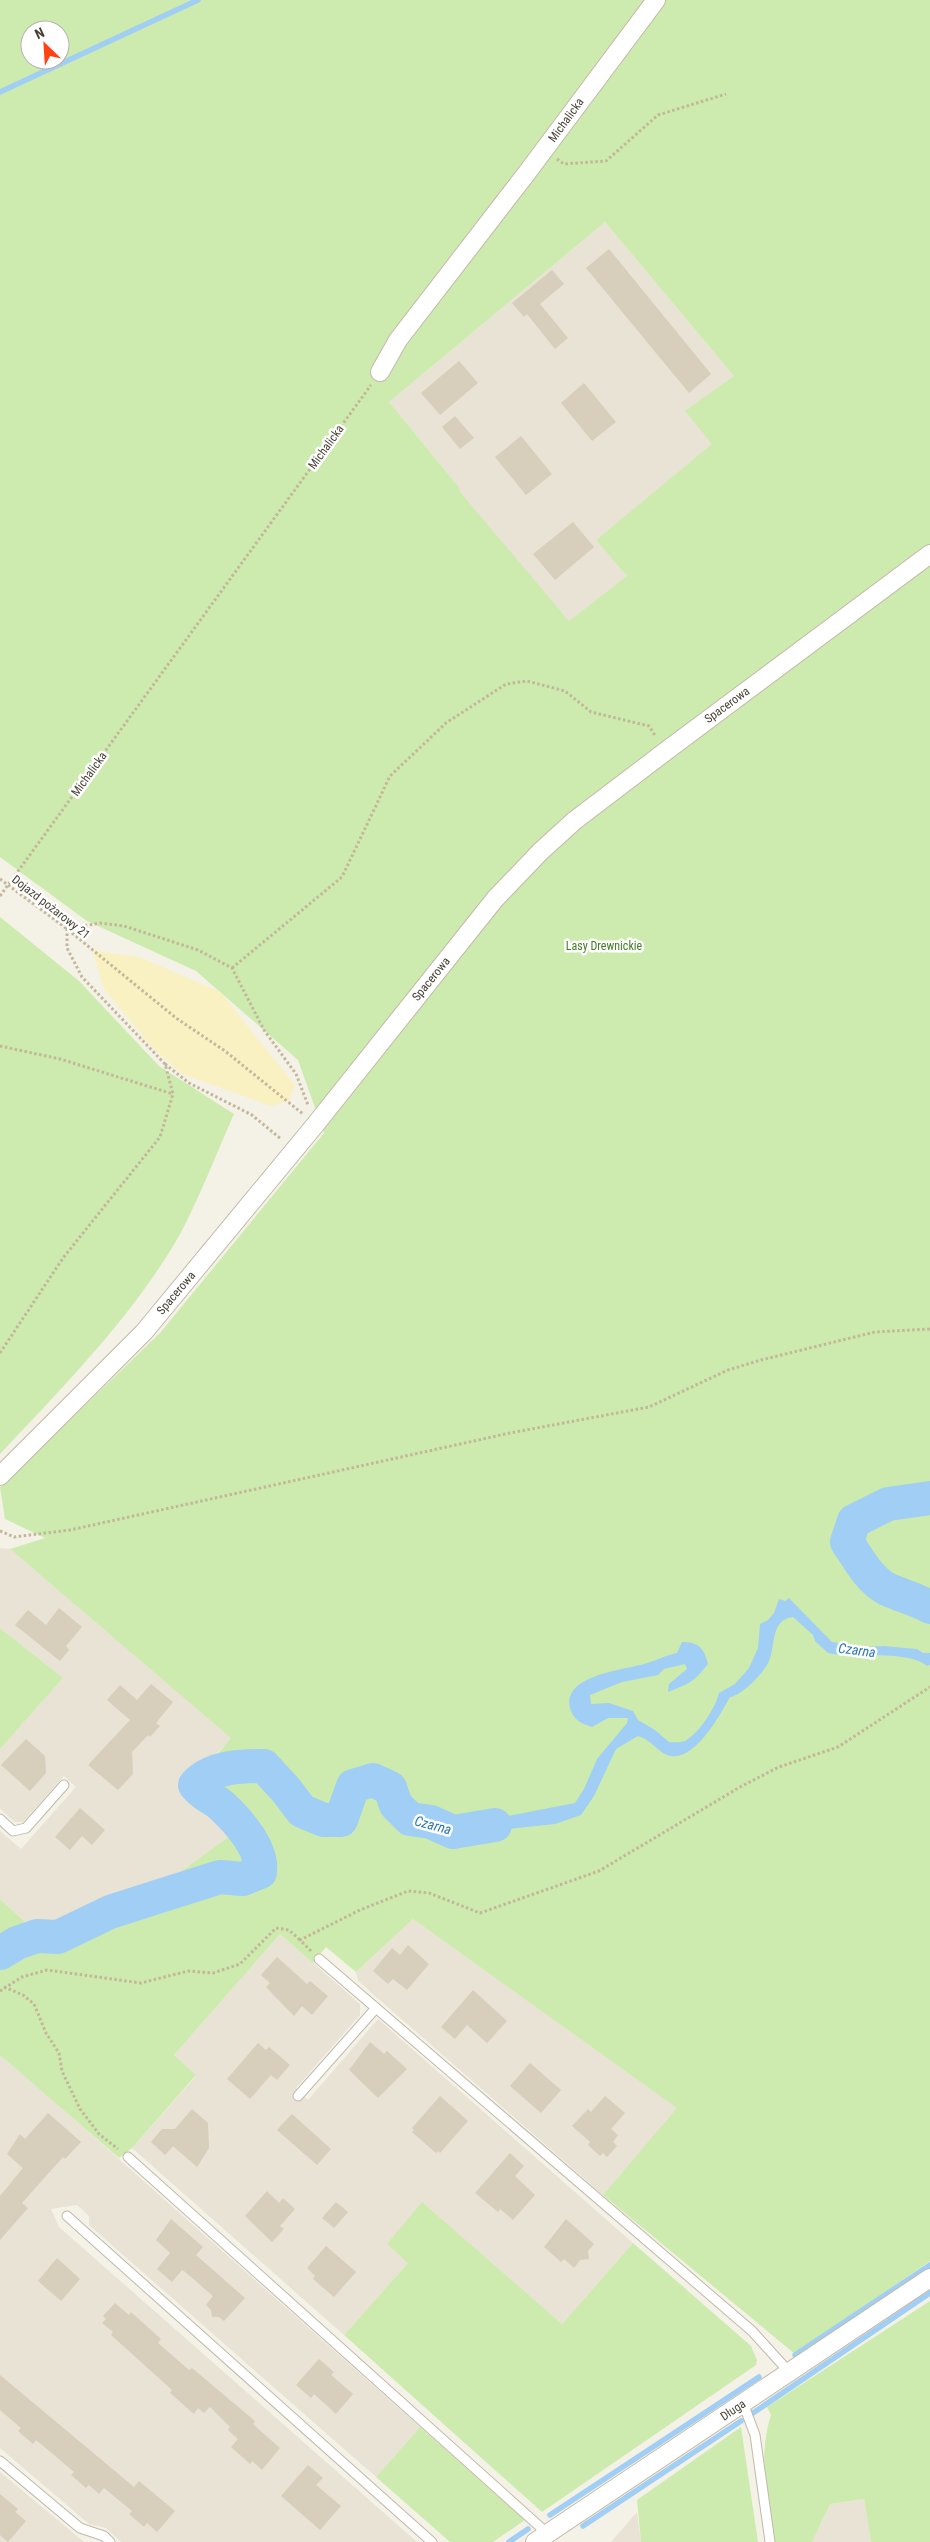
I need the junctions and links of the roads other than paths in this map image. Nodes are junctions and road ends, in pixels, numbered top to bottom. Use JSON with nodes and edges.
{"nodes":[{"id":1,"x":656,"y":0,"type":"edge"},
{"id":2,"x":380,"y":372,"type":"road end"},
{"id":3,"x":930,"y":554,"type":"edge"},
{"id":4,"x":0,"y":1476,"type":"edge"},
{"id":5,"x":64,"y":1785,"type":"dead end"},
{"id":6,"x":0,"y":1819,"type":"edge"},
{"id":7,"x":319,"y":1959,"type":"road end"},
{"id":8,"x":376,"y":2008,"type":"junction"},
{"id":9,"x":298,"y":2096,"type":"dead end"},
{"id":10,"x":128,"y":2157,"type":"road end"},
{"id":11,"x":67,"y":2216,"type":"dead end"},
{"id":12,"x":930,"y":2278,"type":"edge"},
{"id":13,"x":790,"y":2373,"type":"junction"},
{"id":14,"x":743,"y":2403,"type":"junction"},
{"id":15,"x":0,"y":2461,"type":"edge"},
{"id":16,"x":542,"y":2538,"type":"edge"},
{"id":17,"x":110,"y":2542,"type":"edge"},
{"id":18,"x":432,"y":2542,"type":"edge"},
{"id":19,"x":770,"y":2542,"type":"edge"}],
"edges":[{"from":1,"to":2,"type":"street","name":"Michalicka"},
{"from":3,"to":4,"type":"street","name":"Spacerowa"},
{"from":5,"to":6,"type":"lane"},
{"from":7,"to":8,"type":"lane"},
{"from":8,"to":9,"type":"lane"},
{"from":8,"to":13,"type":"lane"},
{"from":10,"to":16,"type":"lane"},
{"from":11,"to":18,"type":"lane"},
{"from":12,"to":13,"type":"street","name":"Długa"},
{"from":13,"to":14,"type":"street","name":"Długa"},
{"from":14,"to":16,"type":"street","name":"Długa"},
{"from":14,"to":19,"type":"lane"},
{"from":15,"to":17,"type":"lane"}]}
